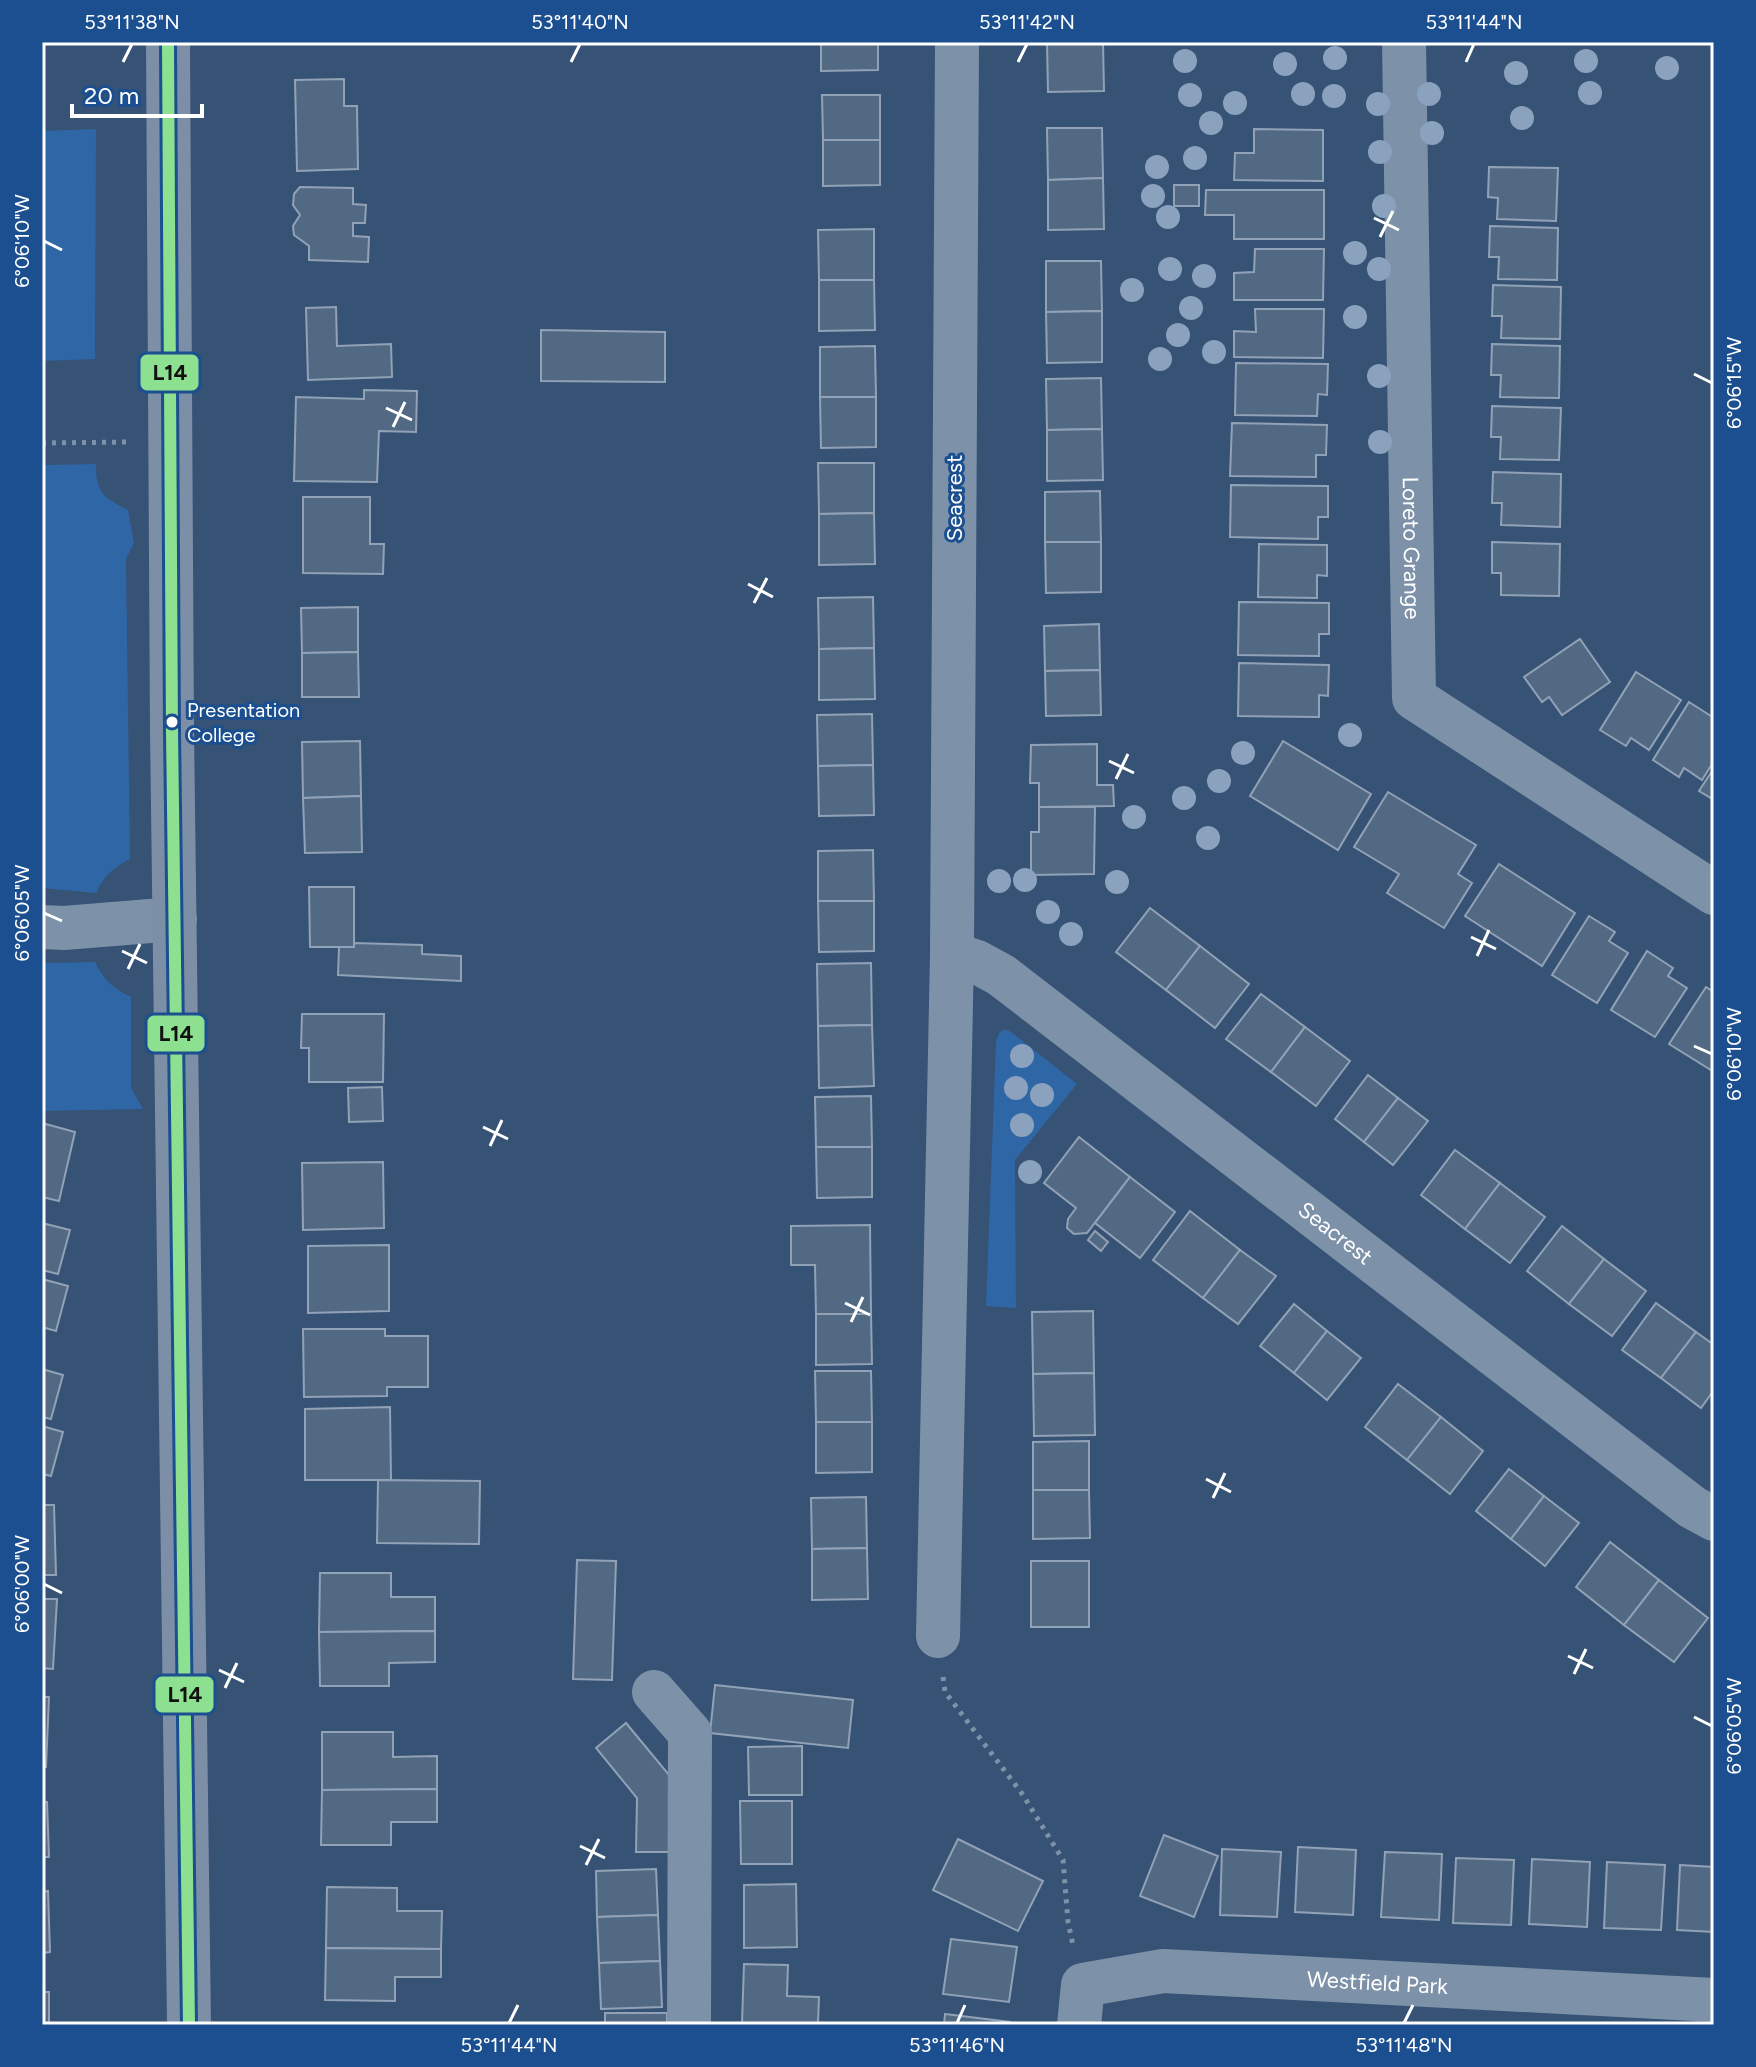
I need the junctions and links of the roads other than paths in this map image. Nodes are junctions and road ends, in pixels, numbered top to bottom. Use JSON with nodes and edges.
{"nodes":[{"id":1,"x":168,"y":42,"type":"edge"},
{"id":2,"x":957,"y":42,"type":"edge"},
{"id":3,"x":1404,"y":42,"type":"edge"},
{"id":4,"x":1714,"y":893,"type":"edge"},
{"id":5,"x":175,"y":919,"type":"junction"},
{"id":6,"x":42,"y":927,"type":"edge"},
{"id":7,"x":952,"y":954,"type":"junction"},
{"id":8,"x":1714,"y":1519,"type":"edge"},
{"id":9,"x":938,"y":1636,"type":"road end"},
{"id":10,"x":654,"y":1692,"type":"dead end"},
{"id":11,"x":1714,"y":2000,"type":"edge"},
{"id":12,"x":1081,"y":2005,"type":"edge"},
{"id":13,"x":189,"y":2025,"type":"edge"},
{"id":14,"x":689,"y":2025,"type":"edge"}],
"edges":[{"from":1,"to":5,"type":"main road"},
{"from":2,"to":7,"type":"street","name":"Seacrest"},
{"from":3,"to":4,"type":"street","name":"Loreto Grange"},
{"from":5,"to":6,"type":"street"},
{"from":5,"to":13,"type":"main road"},
{"from":7,"to":8,"type":"street","name":"Seacrest"},
{"from":7,"to":9,"type":"street","name":"Seacrest"},
{"from":10,"to":14,"type":"street"},
{"from":11,"to":12,"type":"street","name":"Westfield Park"}]}
